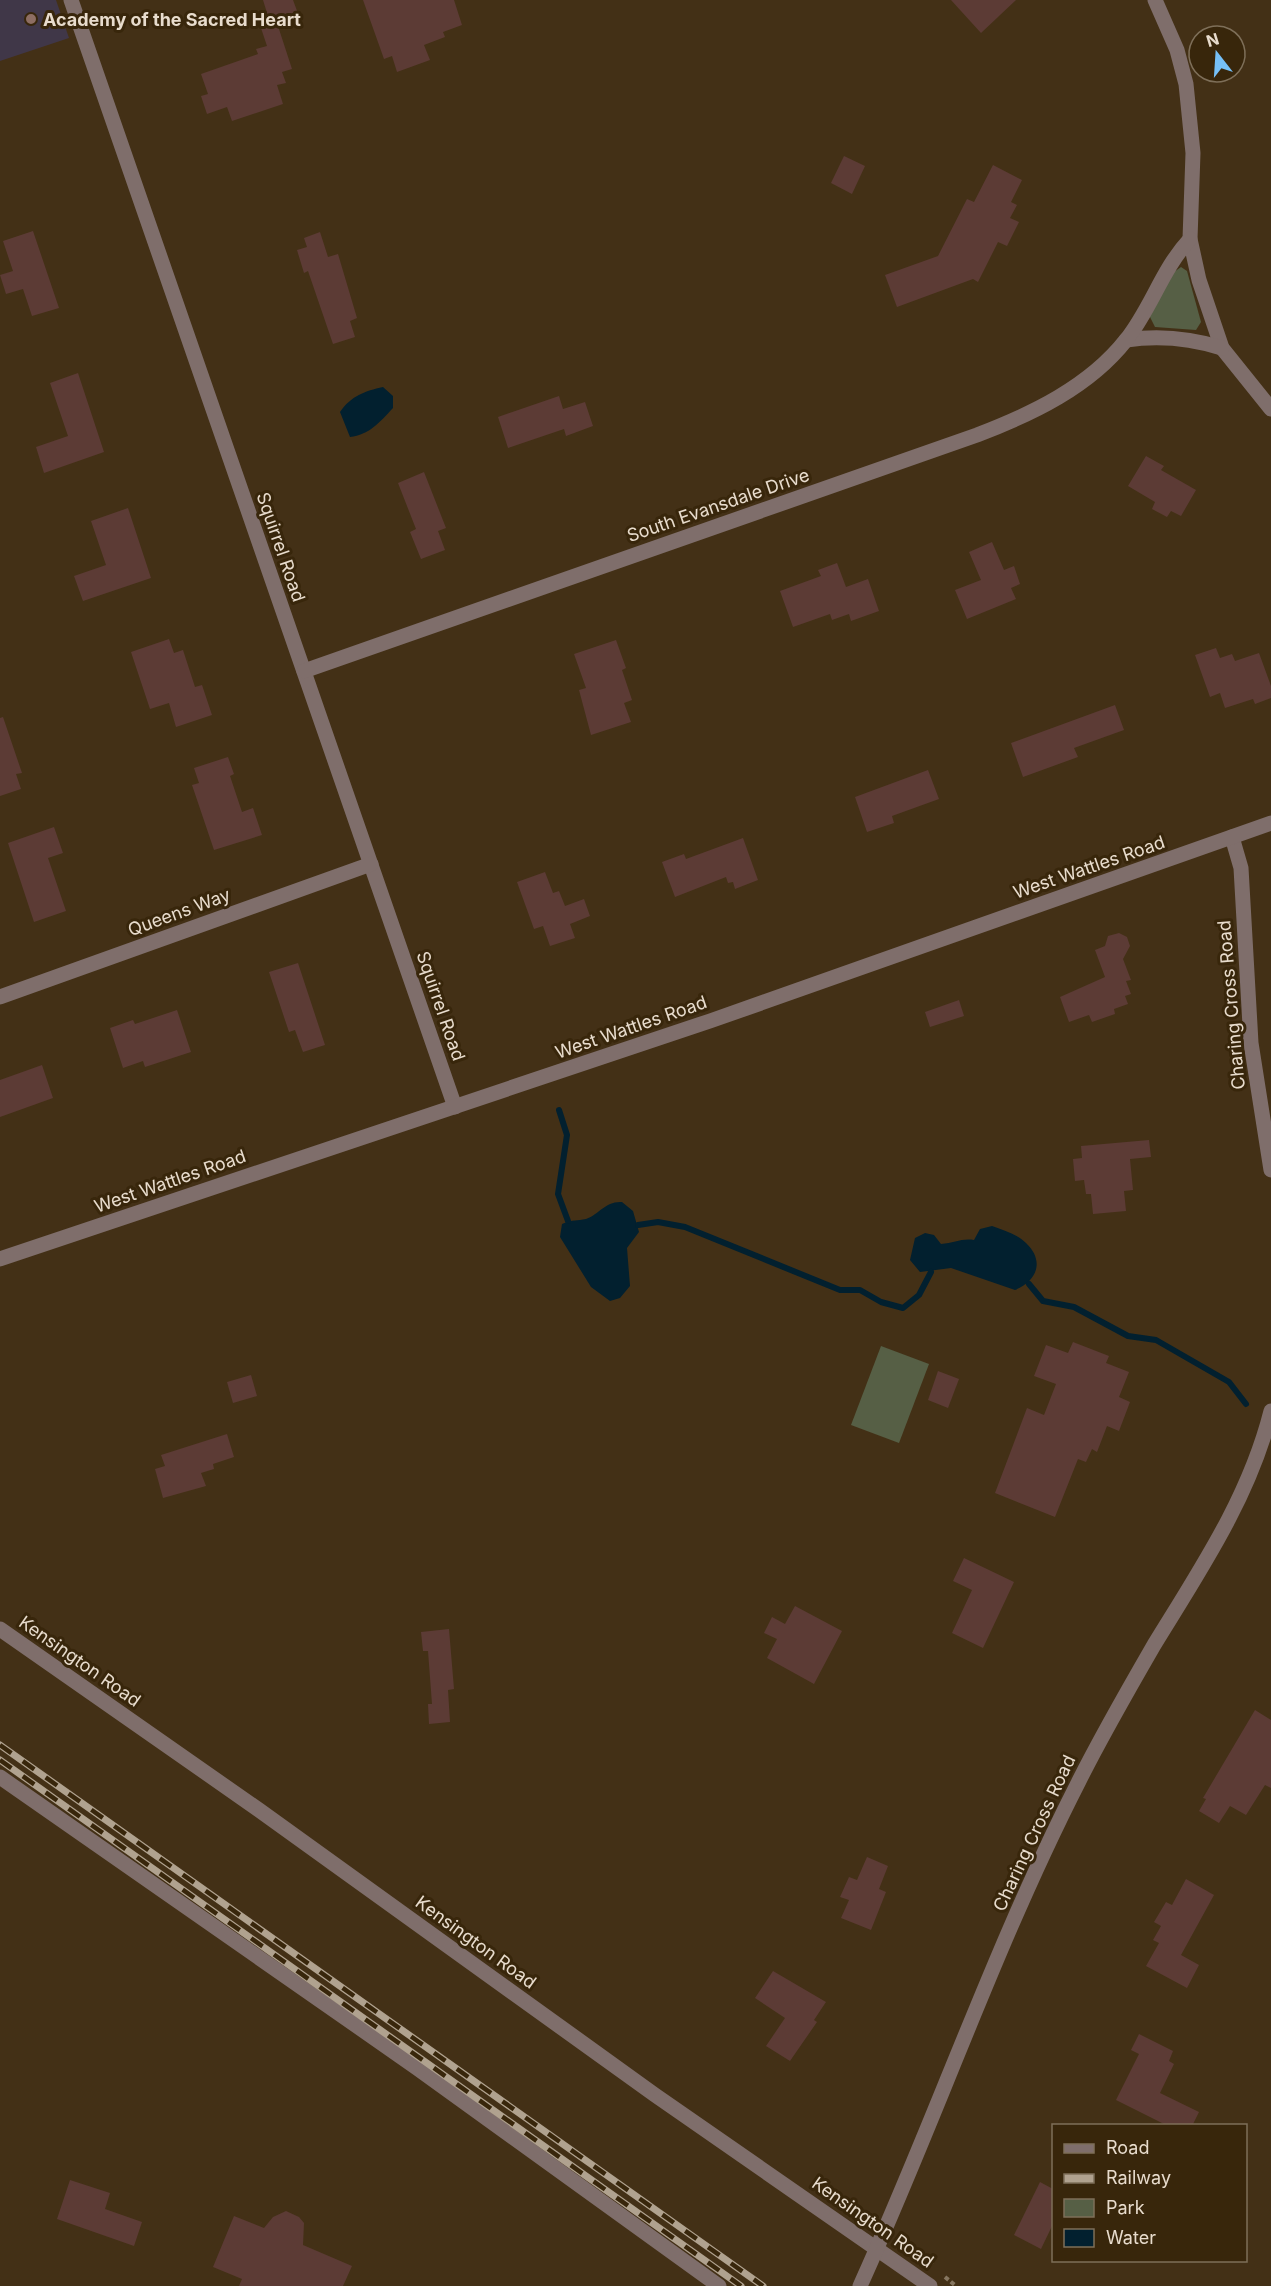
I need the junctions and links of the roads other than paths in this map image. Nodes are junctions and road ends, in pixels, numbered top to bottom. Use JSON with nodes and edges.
{"nodes":[{"id":1,"x":71,"y":0,"type":"edge"},
{"id":2,"x":1155,"y":0,"type":"edge"},
{"id":3,"x":1190,"y":239,"type":"junction"},
{"id":4,"x":1126,"y":340,"type":"junction"},
{"id":5,"x":1222,"y":348,"type":"junction"},
{"id":6,"x":1271,"y":409,"type":"edge"},
{"id":7,"x":304,"y":671,"type":"junction"},
{"id":8,"x":1271,"y":823,"type":"edge"},
{"id":9,"x":1232,"y":837,"type":"junction"},
{"id":10,"x":371,"y":864,"type":"junction"},
{"id":11,"x":0,"y":997,"type":"edge"},
{"id":12,"x":456,"y":1107,"type":"junction"},
{"id":13,"x":1271,"y":1170,"type":"edge"},
{"id":14,"x":0,"y":1259,"type":"edge"},
{"id":15,"x":1271,"y":1412,"type":"edge"},
{"id":16,"x":1268,"y":1437,"type":"edge"},
{"id":17,"x":0,"y":1629,"type":"edge"},
{"id":18,"x":0,"y":1777,"type":"edge"},
{"id":19,"x":877,"y":2247,"type":"junction"},
{"id":20,"x":719,"y":2286,"type":"edge"},
{"id":21,"x":860,"y":2286,"type":"edge"},
{"id":22,"x":930,"y":2286,"type":"edge"}],
"edges":[{"from":1,"to":7,"type":"street","name":"Squirrel Road"},
{"from":2,"to":3,"type":"street"},
{"from":3,"to":4,"type":"street"},
{"from":3,"to":5,"type":"street"},
{"from":4,"to":5,"type":"street"},
{"from":4,"to":7,"type":"street","name":"South Evansdale Drive"},
{"from":5,"to":6,"type":"street"},
{"from":7,"to":10,"type":"street","name":"Squirrel Road"},
{"from":8,"to":9,"type":"street","name":"West Wattles Road"},
{"from":9,"to":12,"type":"street","name":"West Wattles Road"},
{"from":9,"to":13,"type":"street","name":"Charing Cross Road"},
{"from":10,"to":11,"type":"street","name":"Queens Way"},
{"from":10,"to":12,"type":"street","name":"Squirrel Road"},
{"from":12,"to":14,"type":"street","name":"West Wattles Road"},
{"from":15,"to":16,"type":"street","name":"Charing Cross Road"},
{"from":16,"to":19,"type":"street","name":"Charing Cross Road"},
{"from":17,"to":19,"type":"street","name":"Kensington Road"},
{"from":18,"to":20,"type":"street"},
{"from":19,"to":21,"type":"street","name":"Charing Cross Road"},
{"from":19,"to":22,"type":"street","name":"Kensington Road"}]}
